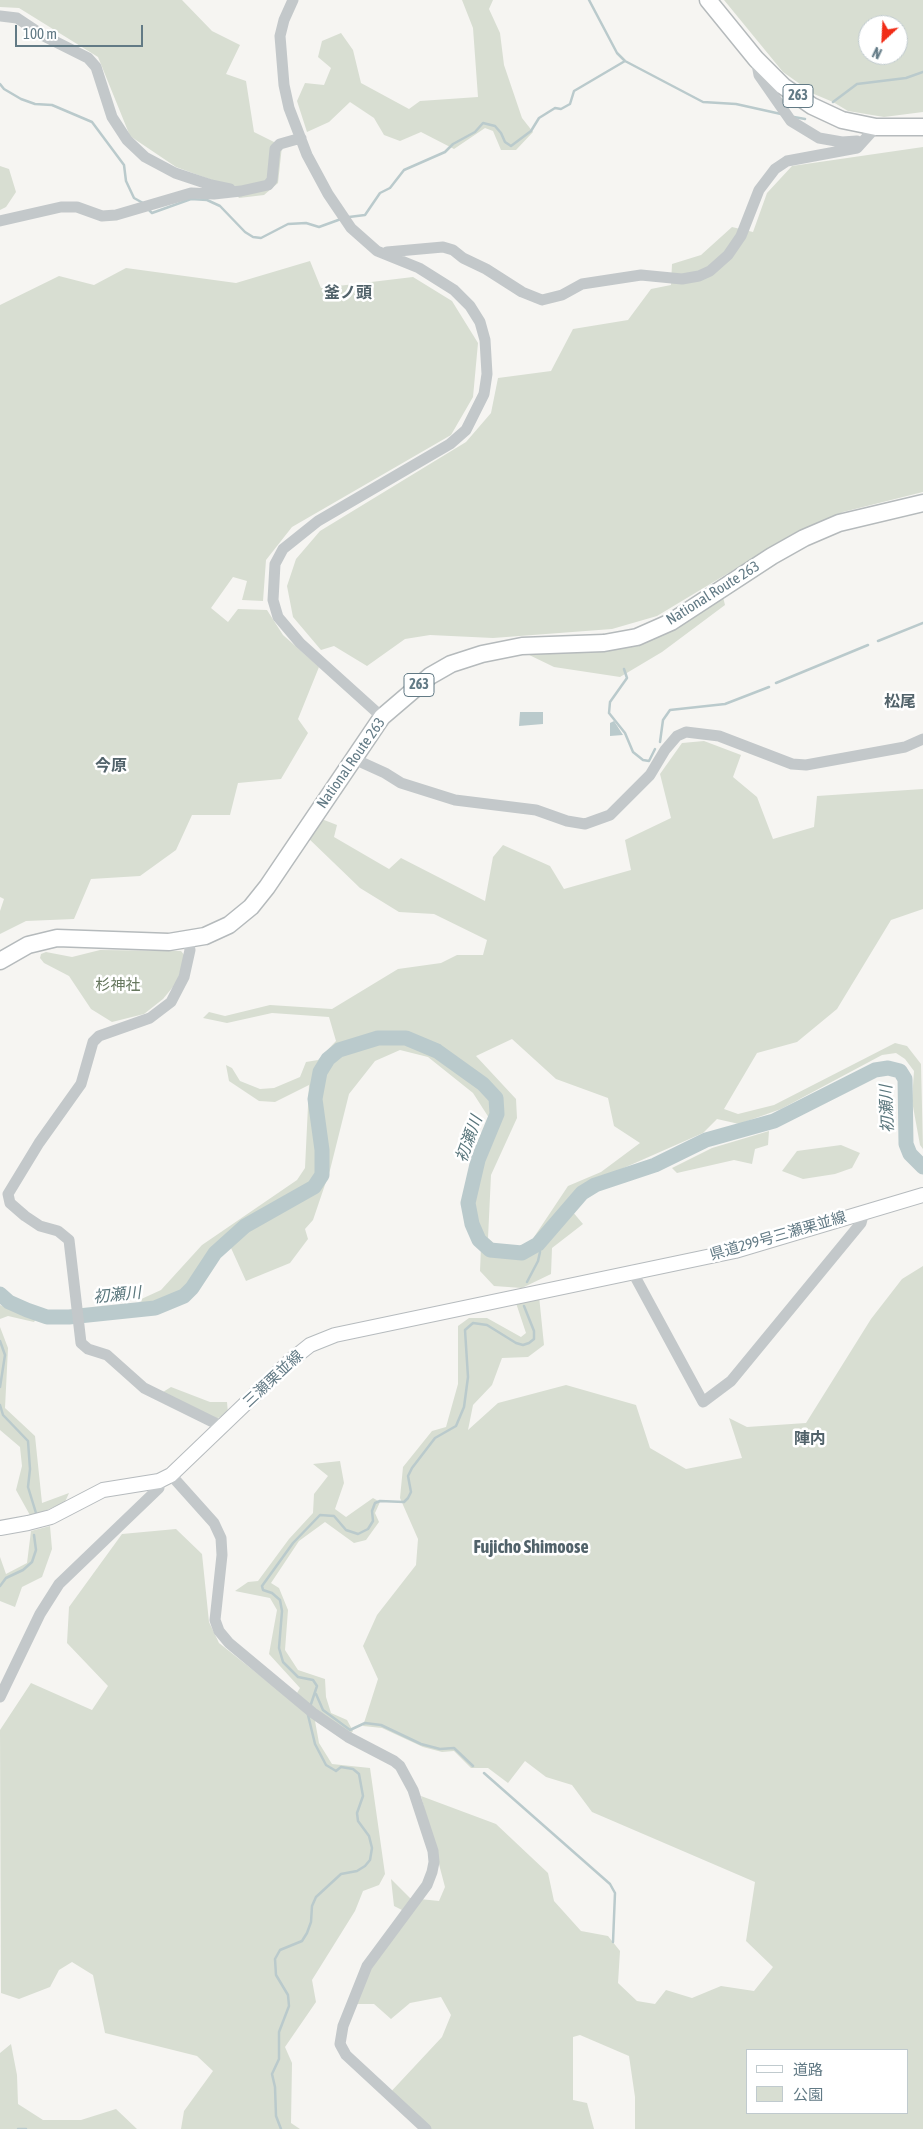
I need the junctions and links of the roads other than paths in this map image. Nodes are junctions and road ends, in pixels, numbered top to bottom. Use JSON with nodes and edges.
{"nodes":[{"id":1,"x":293,"y":0,"type":"edge"},
{"id":2,"x":708,"y":0,"type":"edge"},
{"id":3,"x":0,"y":16,"type":"edge"},
{"id":4,"x":756,"y":59,"type":"junction"},
{"id":5,"x":876,"y":127,"type":"junction"},
{"id":6,"x":923,"y":127,"type":"edge"},
{"id":7,"x":301,"y":138,"type":"junction"},
{"id":8,"x":865,"y":141,"type":"junction"},
{"id":9,"x":241,"y":191,"type":"junction"},
{"id":10,"x":0,"y":221,"type":"edge"},
{"id":11,"x":377,"y":251,"type":"junction"},
{"id":12,"x":923,"y":503,"type":"edge"},
{"id":13,"x":382,"y":717,"type":"junction"},
{"id":14,"x":923,"y":739,"type":"edge"},
{"id":15,"x":352,"y":758,"type":"junction"},
{"id":16,"x":188,"y":940,"type":"junction"},
{"id":17,"x":0,"y":960,"type":"edge"},
{"id":18,"x":923,"y":1194,"type":"edge"},
{"id":19,"x":864,"y":1212,"type":"junction"},
{"id":20,"x":632,"y":1271,"type":"junction"},
{"id":21,"x":223,"y":1427,"type":"junction"},
{"id":22,"x":165,"y":1478,"type":"junction"},
{"id":23,"x":0,"y":1528,"type":"edge"},
{"id":24,"x":0,"y":1697,"type":"edge"},
{"id":25,"x":426,"y":2129,"type":"edge"}],
"edges":[{"from":1,"to":7,"type":"street"},
{"from":2,"to":4,"type":"highway","number":"263"},
{"from":3,"to":9,"type":"street"},
{"from":4,"to":5,"type":"highway","number":"263"},
{"from":4,"to":8,"type":"street"},
{"from":5,"to":6,"type":"highway","number":"263"},
{"from":5,"to":8,"type":"street"},
{"from":7,"to":9,"type":"street"},
{"from":7,"to":11,"type":"street"},
{"from":8,"to":11,"type":"street"},
{"from":9,"to":10,"type":"street"},
{"from":11,"to":13,"type":"street"},
{"from":12,"to":13,"type":"highway","name":"National Route 263","number":"263"},
{"from":13,"to":15,"type":"highway","name":"National Route 263","number":"263"},
{"from":14,"to":15,"type":"street"},
{"from":15,"to":16,"type":"highway","name":"National Route 263","number":"263"},
{"from":16,"to":17,"type":"highway","name":"National Route 263","number":"263"},
{"from":16,"to":21,"type":"street"},
{"from":18,"to":19,"type":"main road","name":"県道299号三瀬栗並線"},
{"from":19,"to":20,"type":"main road","name":"県道299号三瀬栗並線"},
{"from":19,"to":20,"type":"street"},
{"from":20,"to":21,"type":"main road","name":"三瀬栗並線"},
{"from":21,"to":22,"type":"main road","name":"三瀬栗並線"},
{"from":22,"to":23,"type":"main road"},
{"from":22,"to":24,"type":"street"},
{"from":22,"to":25,"type":"street"}]}
